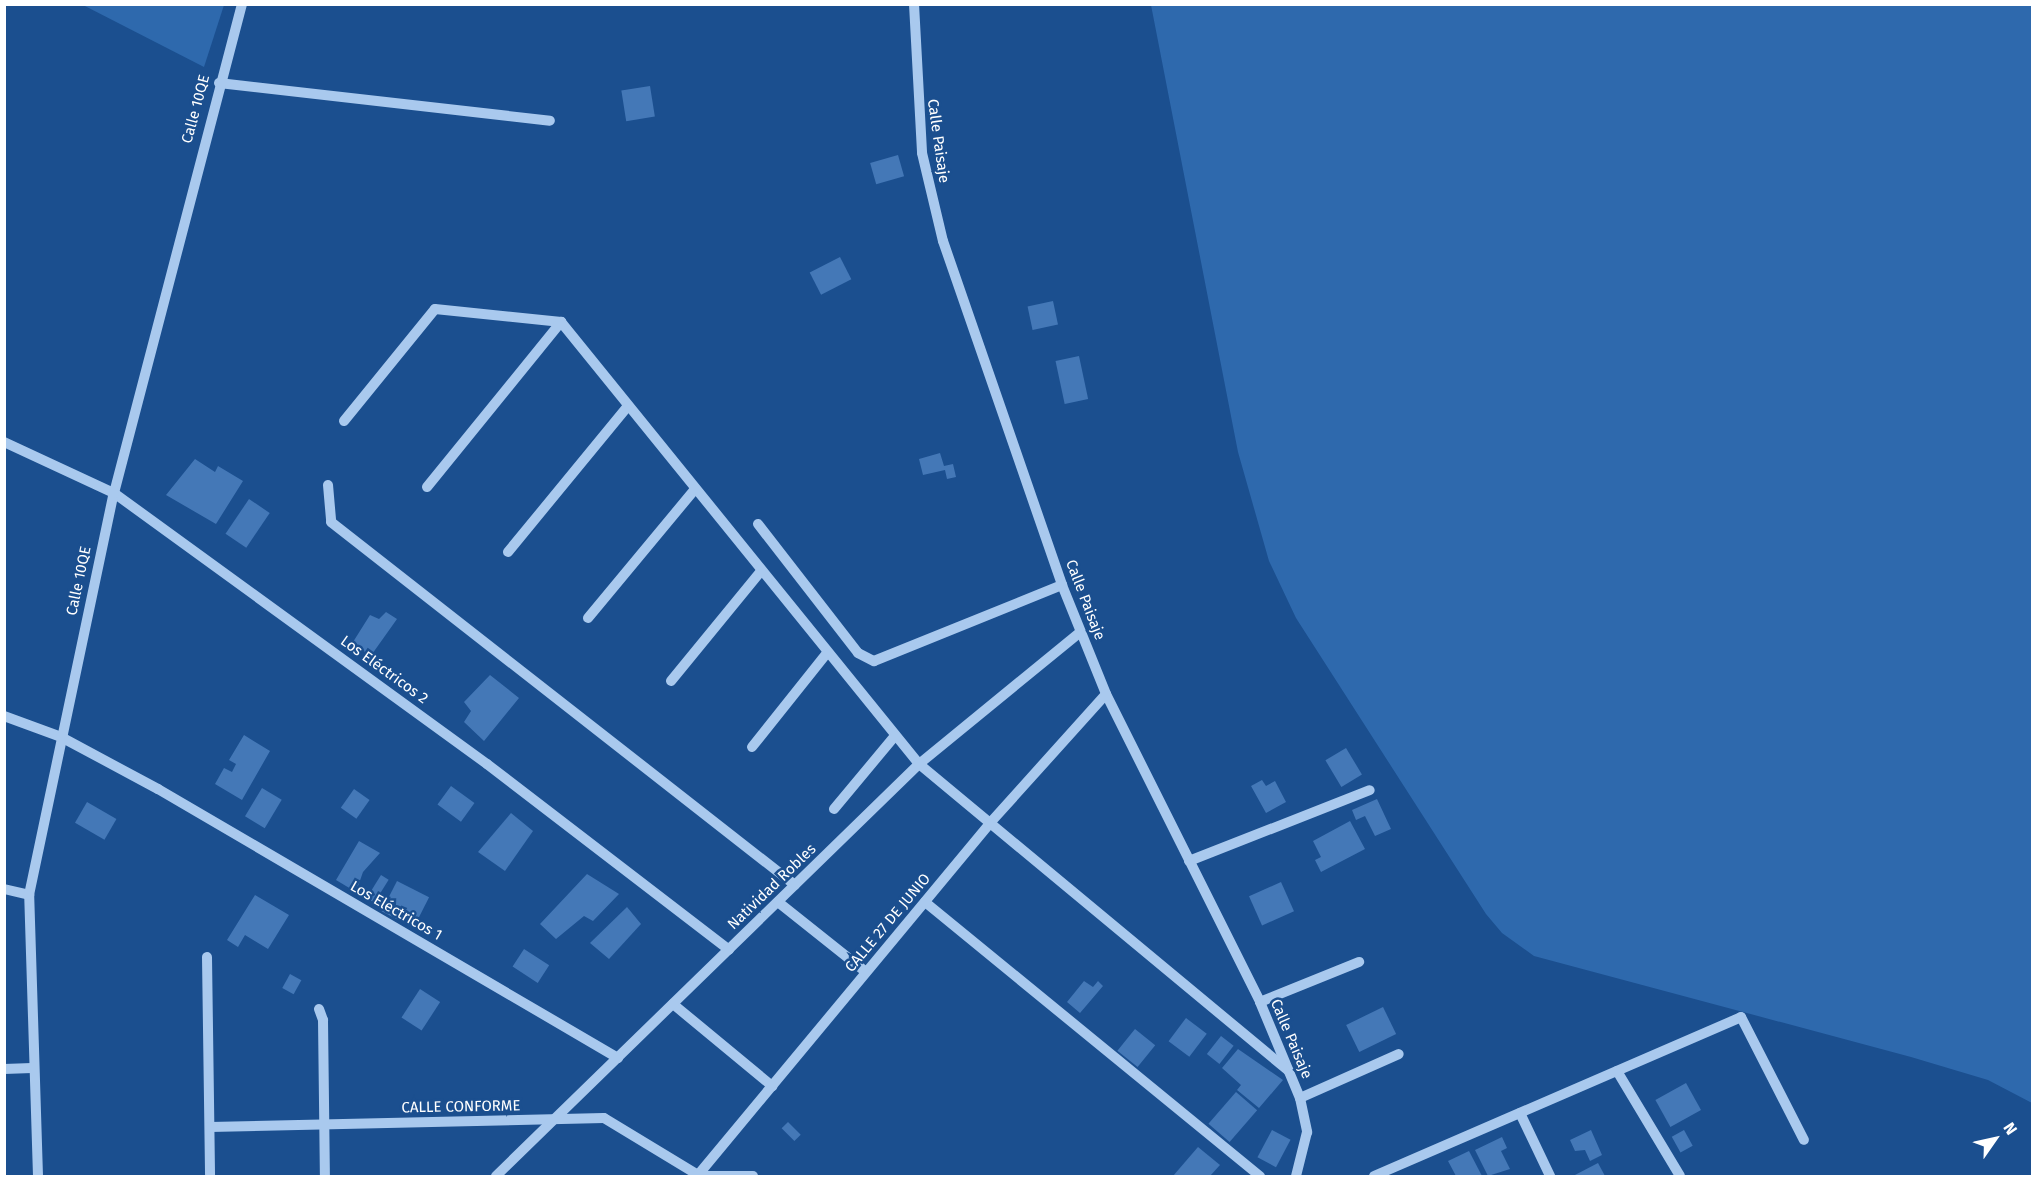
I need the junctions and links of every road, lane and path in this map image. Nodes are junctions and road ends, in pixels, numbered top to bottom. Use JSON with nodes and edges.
{"nodes":[{"id":1,"x":242,"y":4,"type":"edge"},
{"id":2,"x":914,"y":4,"type":"edge"},
{"id":3,"x":219,"y":82,"type":"junction"},
{"id":4,"x":550,"y":121,"type":"dead end"},
{"id":5,"x":561,"y":322,"type":"junction"},
{"id":6,"x":628,"y":406,"type":"junction"},
{"id":7,"x":344,"y":421,"type":"dead end"},
{"id":8,"x":4,"y":442,"type":"edge"},
{"id":9,"x":328,"y":485,"type":"dead end"},
{"id":10,"x":427,"y":487,"type":"dead end"},
{"id":11,"x":694,"y":489,"type":"junction"},
{"id":12,"x":114,"y":493,"type":"junction"},
{"id":13,"x":758,"y":524,"type":"dead end"},
{"id":14,"x":508,"y":552,"type":"dead end"},
{"id":15,"x":761,"y":571,"type":"junction"},
{"id":16,"x":1062,"y":585,"type":"junction"},
{"id":17,"x":588,"y":618,"type":"dead end"},
{"id":18,"x":1080,"y":632,"type":"junction"},
{"id":19,"x":827,"y":653,"type":"junction"},
{"id":20,"x":671,"y":681,"type":"dead end"},
{"id":21,"x":1106,"y":694,"type":"junction"},
{"id":22,"x":4,"y":716,"type":"edge"},
{"id":23,"x":894,"y":737,"type":"junction"},
{"id":24,"x":61,"y":738,"type":"junction"},
{"id":25,"x":752,"y":747,"type":"dead end"},
{"id":26,"x":919,"y":764,"type":"junction"},
{"id":27,"x":1370,"y":790,"type":"dead end"},
{"id":28,"x":834,"y":809,"type":"dead end"},
{"id":29,"x":990,"y":823,"type":"junction"},
{"id":30,"x":1189,"y":861,"type":"junction"},
{"id":31,"x":795,"y":885,"type":"junction"},
{"id":32,"x":4,"y":890,"type":"edge"},
{"id":33,"x":29,"y":895,"type":"junction"},
{"id":34,"x":778,"y":902,"type":"junction"},
{"id":35,"x":925,"y":902,"type":"junction"},
{"id":36,"x":729,"y":950,"type":"junction"},
{"id":37,"x":207,"y":957,"type":"dead end"},
{"id":38,"x":1359,"y":962,"type":"dead end"},
{"id":39,"x":866,"y":972,"type":"junction"},
{"id":40,"x":1260,"y":1002,"type":"junction"},
{"id":41,"x":673,"y":1004,"type":"junction"},
{"id":42,"x":319,"y":1009,"type":"dead end"},
{"id":43,"x":1399,"y":1054,"type":"dead end"},
{"id":44,"x":618,"y":1058,"type":"junction"},
{"id":45,"x":32,"y":1068,"type":"junction"},
{"id":46,"x":4,"y":1069,"type":"edge"},
{"id":47,"x":1289,"y":1071,"type":"junction"},
{"id":48,"x":1617,"y":1071,"type":"junction"},
{"id":49,"x":772,"y":1086,"type":"junction"},
{"id":50,"x":1300,"y":1098,"type":"junction"},
{"id":51,"x":1520,"y":1113,"type":"junction"},
{"id":52,"x":554,"y":1120,"type":"junction"},
{"id":53,"x":325,"y":1125,"type":"junction"},
{"id":54,"x":210,"y":1127,"type":"junction"},
{"id":55,"x":1804,"y":1140,"type":"dead end"},
{"id":56,"x":720,"y":1175,"type":"edge"},
{"id":57,"x":38,"y":1176,"type":"edge"},
{"id":58,"x":210,"y":1176,"type":"edge"},
{"id":59,"x":326,"y":1176,"type":"edge"},
{"id":60,"x":496,"y":1176,"type":"edge"},
{"id":61,"x":695,"y":1176,"type":"edge"},
{"id":62,"x":753,"y":1176,"type":"edge"},
{"id":63,"x":1260,"y":1176,"type":"edge"},
{"id":64,"x":1296,"y":1176,"type":"edge"},
{"id":65,"x":1374,"y":1176,"type":"edge"},
{"id":66,"x":1550,"y":1176,"type":"edge"},
{"id":67,"x":1680,"y":1176,"type":"edge"}],
"edges":[{"from":1,"to":3,"type":"street","name":"Calle 10QE"},
{"from":2,"to":16,"type":"street","name":"Calle Paisaje"},
{"from":3,"to":4,"type":"street"},
{"from":3,"to":12,"type":"street","name":"Calle 10QE"},
{"from":5,"to":6,"type":"street"},
{"from":5,"to":7,"type":"street"},
{"from":5,"to":10,"type":"street"},
{"from":6,"to":11,"type":"street"},
{"from":6,"to":14,"type":"street"},
{"from":8,"to":12,"type":"street","name":"Los Eléctricos 2"},
{"from":9,"to":31,"type":"street"},
{"from":11,"to":15,"type":"street"},
{"from":11,"to":17,"type":"street"},
{"from":12,"to":24,"type":"street","name":"Calle 10QE"},
{"from":12,"to":36,"type":"street","name":"Los Eléctricos 2"},
{"from":13,"to":16,"type":"street"},
{"from":15,"to":19,"type":"street"},
{"from":15,"to":20,"type":"street"},
{"from":16,"to":18,"type":"street","name":"Calle Paisaje"},
{"from":18,"to":21,"type":"street","name":"Calle Paisaje"},
{"from":18,"to":26,"type":"street","name":"Natividad Robles"},
{"from":19,"to":23,"type":"street"},
{"from":19,"to":25,"type":"street"},
{"from":21,"to":29,"type":"street","name":"CALLE 27 DE JUNIO"},
{"from":21,"to":30,"type":"street","name":"Calle Paisaje"},
{"from":22,"to":24,"type":"street","name":"Los Eléctricos 1"},
{"from":23,"to":26,"type":"street"},
{"from":23,"to":28,"type":"street"},
{"from":24,"to":33,"type":"street","name":"Calle 10QE"},
{"from":24,"to":44,"type":"street","name":"Los Eléctricos 1"},
{"from":26,"to":29,"type":"street"},
{"from":26,"to":31,"type":"street","name":"Natividad Robles"},
{"from":27,"to":30,"type":"street"},
{"from":29,"to":35,"type":"street","name":"CALLE 27 DE JUNIO"},
{"from":29,"to":47,"type":"street"},
{"from":30,"to":40,"type":"street","name":"Calle Paisaje"},
{"from":31,"to":34,"type":"street","name":"Natividad Robles"},
{"from":32,"to":33,"type":"street"},
{"from":33,"to":45,"type":"street","name":"Calle 10QE"},
{"from":34,"to":36,"type":"street","name":"Natividad Robles"},
{"from":34,"to":39,"type":"street"},
{"from":35,"to":39,"type":"street","name":"CALLE 27 DE JUNIO"},
{"from":35,"to":63,"type":"street"},
{"from":36,"to":41,"type":"street","name":"Natividad Robles"},
{"from":37,"to":54,"type":"street"},
{"from":38,"to":40,"type":"street"},
{"from":39,"to":49,"type":"street","name":"CALLE 27 DE JUNIO"},
{"from":40,"to":47,"type":"street","name":"Calle Paisaje"},
{"from":41,"to":44,"type":"street","name":"Natividad Robles"},
{"from":41,"to":49,"type":"street"},
{"from":42,"to":53,"type":"street"},
{"from":43,"to":50,"type":"street"},
{"from":44,"to":52,"type":"street","name":"Natividad Robles"},
{"from":45,"to":46,"type":"street"},
{"from":45,"to":57,"type":"street","name":"Calle 10QE"},
{"from":47,"to":50,"type":"street","name":"Calle Paisaje"},
{"from":48,"to":51,"type":"street"},
{"from":48,"to":55,"type":"street"},
{"from":48,"to":67,"type":"street"},
{"from":49,"to":61,"type":"street","name":"CALLE 27 DE JUNIO"},
{"from":50,"to":64,"type":"street","name":"Calle Paisaje"},
{"from":51,"to":65,"type":"street"},
{"from":51,"to":66,"type":"street"},
{"from":52,"to":53,"type":"street","name":"CALLE CONFORME"},
{"from":52,"to":60,"type":"street","name":"Natividad Robles"},
{"from":52,"to":61,"type":"street","name":"CALLE CONFORME"},
{"from":53,"to":54,"type":"street","name":"CALLE CONFORME"},
{"from":53,"to":59,"type":"street"},
{"from":54,"to":58,"type":"street"},
{"from":56,"to":61,"type":"street"},
{"from":56,"to":62,"type":"street"}]}
